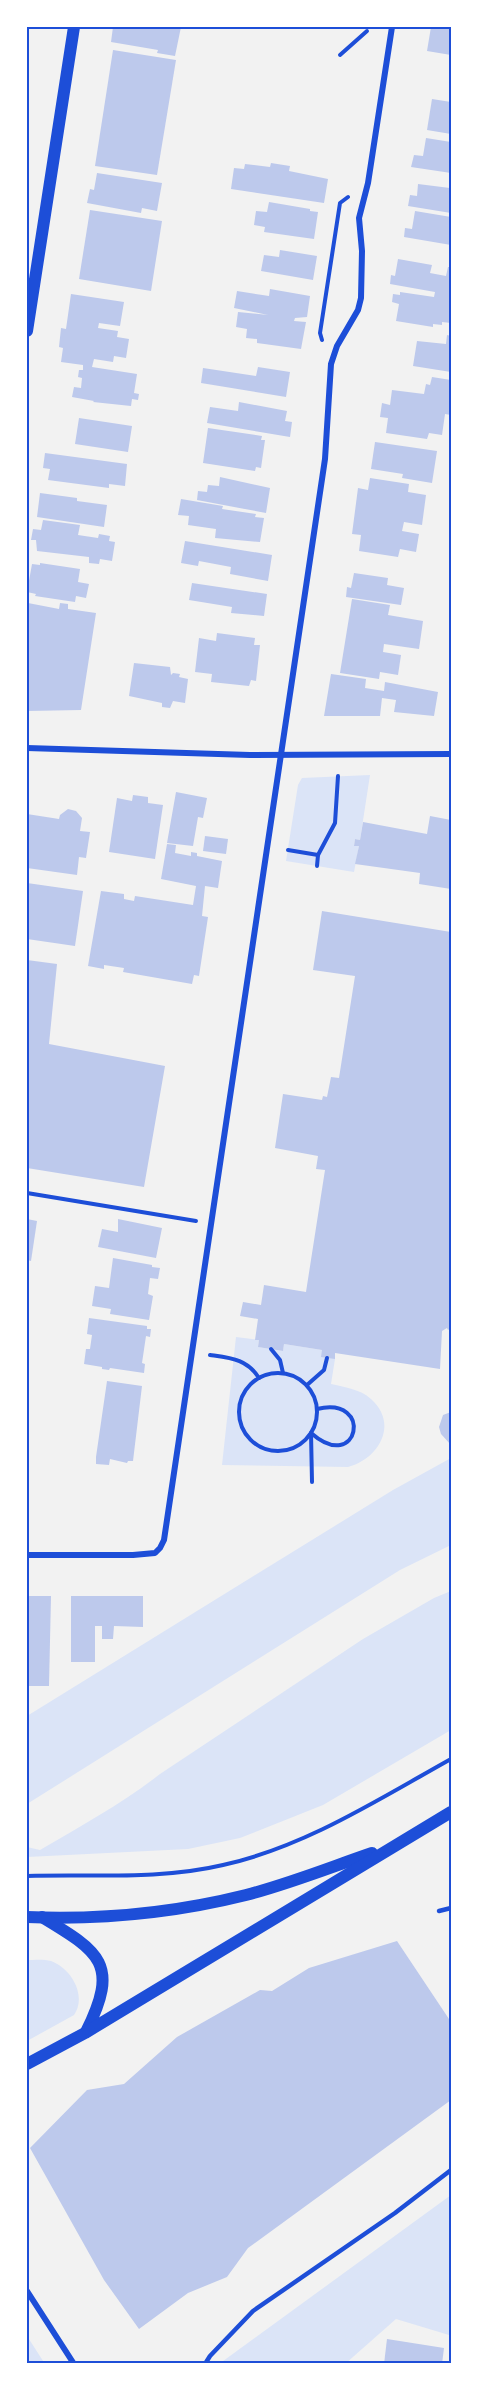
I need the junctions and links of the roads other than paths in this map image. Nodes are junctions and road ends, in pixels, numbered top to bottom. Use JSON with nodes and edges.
{"nodes":[{"id":1,"x":74,"y":27,"type":"edge"},
{"id":2,"x":392,"y":27,"type":"edge"},
{"id":3,"x":30,"y":292,"type":"edge"},
{"id":4,"x":27,"y":331,"type":"edge"},
{"id":5,"x":27,"y":748,"type":"edge"},
{"id":6,"x":451,"y":754,"type":"edge"},
{"id":7,"x":281,"y":755,"type":"junction"},
{"id":8,"x":27,"y":1555,"type":"edge"},
{"id":9,"x":451,"y":1812,"type":"edge"},
{"id":10,"x":393,"y":1846,"type":"junction"},
{"id":11,"x":451,"y":1908,"type":"edge"},
{"id":12,"x":439,"y":1911,"type":"dead end"},
{"id":13,"x":27,"y":1917,"type":"edge"},
{"id":14,"x":42,"y":1917,"type":"junction"},
{"id":15,"x":85,"y":2033,"type":"junction"},
{"id":16,"x":27,"y":2064,"type":"edge"},
{"id":17,"x":451,"y":2170,"type":"edge"},
{"id":18,"x":27,"y":2291,"type":"edge"},
{"id":19,"x":74,"y":2364,"type":"edge"},
{"id":20,"x":205,"y":2364,"type":"edge"}],
"edges":[{"from":1,"to":3,"type":"main road"},
{"from":2,"to":7,"type":"street"},
{"from":3,"to":4,"type":"main road"},
{"from":5,"to":7,"type":"street"},
{"from":6,"to":7,"type":"street"},
{"from":7,"to":8,"type":"street"},
{"from":9,"to":10,"type":"main road"},
{"from":10,"to":14,"type":"main road"},
{"from":10,"to":15,"type":"main road"},
{"from":11,"to":12,"type":"lane"},
{"from":13,"to":14,"type":"main road"},
{"from":14,"to":15,"type":"main road"},
{"from":15,"to":16,"type":"main road"},
{"from":17,"to":20,"type":"lane"},
{"from":18,"to":19,"type":"street"}]}
